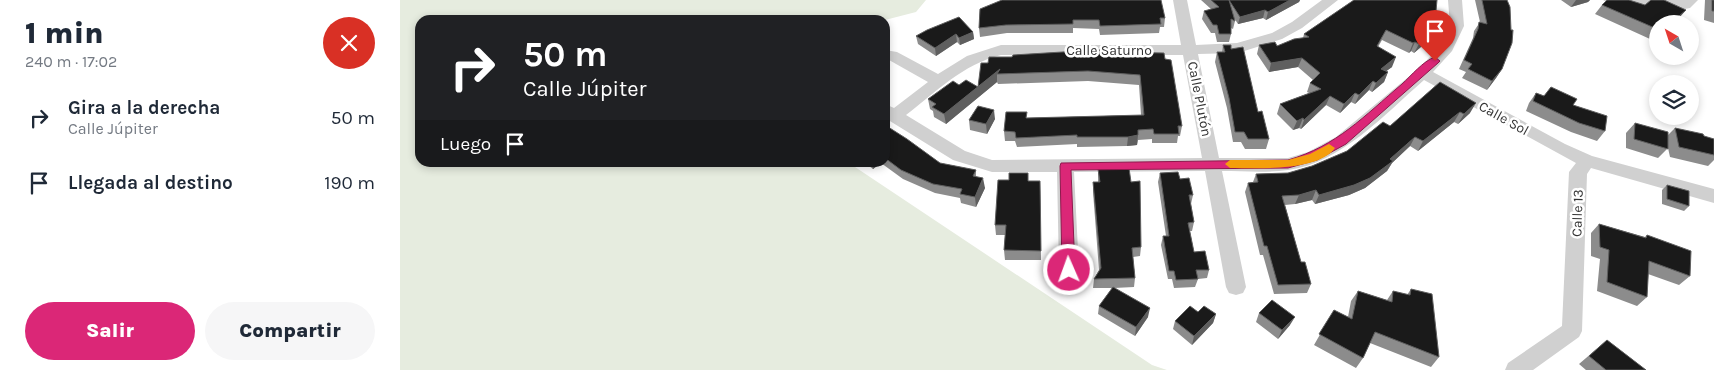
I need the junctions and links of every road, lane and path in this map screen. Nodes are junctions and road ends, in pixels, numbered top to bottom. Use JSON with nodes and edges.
{"nodes":[{"id":1,"x":1180,"y":0,"type":"edge"},
{"id":2,"x":1331,"y":0,"type":"edge"},
{"id":3,"x":1455,"y":0,"type":"edge"},
{"id":4,"x":1610,"y":0,"type":"edge"},
{"id":5,"x":1691,"y":0,"type":"edge"},
{"id":6,"x":1190,"y":50,"type":"junction"},
{"id":7,"x":890,"y":55,"type":"edge"},
{"id":8,"x":1423,"y":73,"type":"junction"},
{"id":9,"x":940,"y":82,"type":"junction"},
{"id":10,"x":890,"y":113,"type":"edge"},
{"id":11,"x":1587,"y":161,"type":"junction"},
{"id":12,"x":1213,"y":164,"type":"junction"},
{"id":13,"x":1065,"y":166,"type":"junction"},
{"id":14,"x":1714,"y":196,"type":"edge"},
{"id":15,"x":1069,"y":270,"type":"dead end"},
{"id":16,"x":1236,"y":287,"type":"dead end"},
{"id":17,"x":1516,"y":370,"type":"edge"}],
"edges":[{"from":1,"to":6,"type":"street","name":"Calle Plutón"},
{"from":2,"to":6,"type":"street","name":"Calle Saturno"},
{"from":3,"to":8,"type":"street"},
{"from":4,"to":5,"type":"street"},
{"from":6,"to":9,"type":"street","name":"Calle Saturno"},
{"from":6,"to":12,"type":"street","name":"Calle Plutón"},
{"from":7,"to":9,"type":"street"},
{"from":8,"to":11,"type":"street","name":"Calle Sol"},
{"from":8,"to":12,"type":"street"},
{"from":9,"to":10,"type":"street","name":"Calle Saturno"},
{"from":10,"to":13,"type":"street"},
{"from":11,"to":14,"type":"street"},
{"from":11,"to":17,"type":"street","name":"Calle 13"},
{"from":12,"to":13,"type":"street"},
{"from":12,"to":16,"type":"street","name":"Calle Plutón"},
{"from":13,"to":15,"type":"street"}]}
